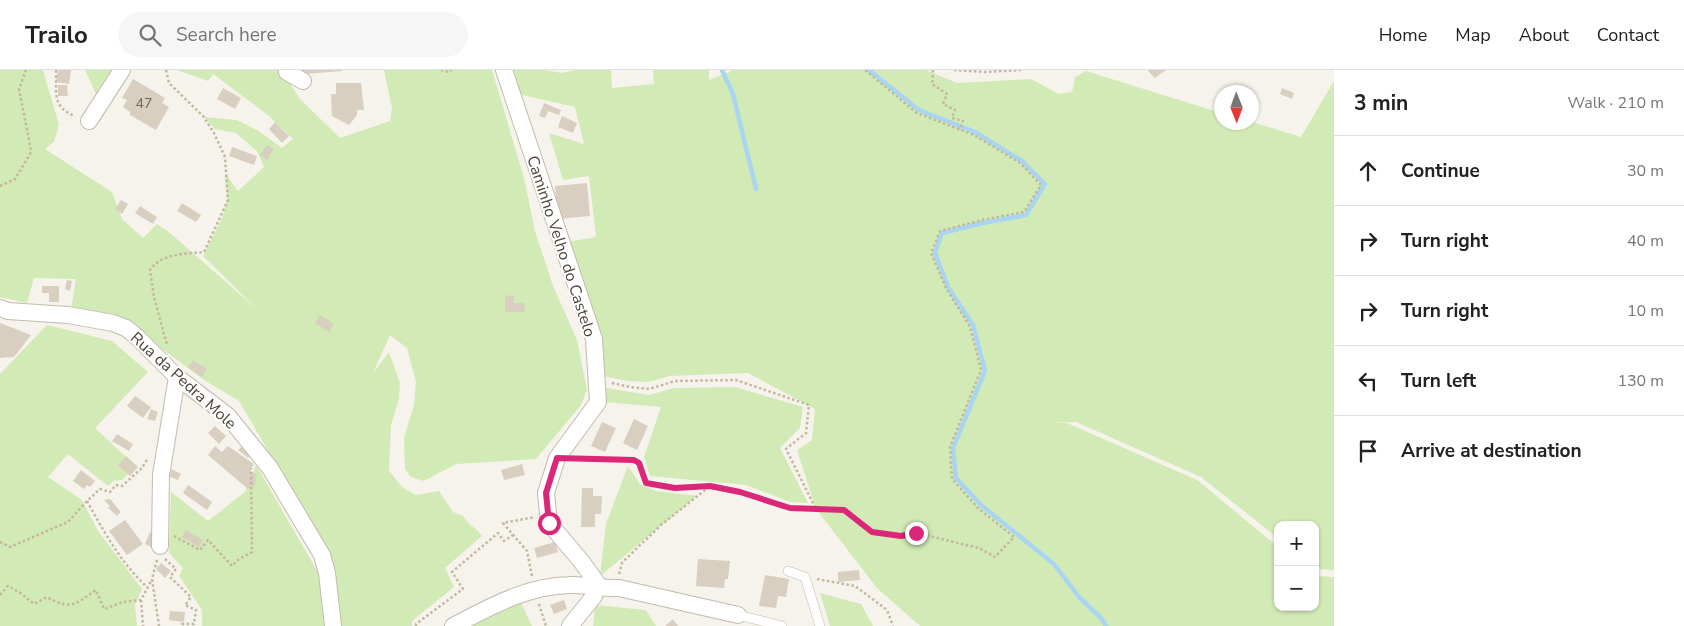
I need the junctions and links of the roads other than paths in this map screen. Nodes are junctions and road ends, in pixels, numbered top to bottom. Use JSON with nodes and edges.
{"nodes":[{"id":1,"x":122,"y":70,"type":"edge"},
{"id":2,"x":287,"y":70,"type":"edge"},
{"id":3,"x":504,"y":70,"type":"edge"},
{"id":4,"x":303,"y":81,"type":"dead end"},
{"id":5,"x":89,"y":121,"type":"road end"},
{"id":6,"x":0,"y":308,"type":"edge"},
{"id":7,"x":177,"y":377,"type":"junction"},
{"id":8,"x":161,"y":551,"type":"road end"},
{"id":9,"x":788,"y":571,"type":"dead end"},
{"id":10,"x":597,"y":588,"type":"junction"},
{"id":11,"x":738,"y":616,"type":"joint"},
{"id":12,"x":333,"y":626,"type":"edge"},
{"id":13,"x":453,"y":626,"type":"edge"},
{"id":14,"x":570,"y":626,"type":"edge"},
{"id":15,"x":782,"y":626,"type":"edge"},
{"id":16,"x":820,"y":626,"type":"edge"}],
"edges":[{"from":1,"to":5,"type":"street"},
{"from":2,"to":4,"type":"street"},
{"from":3,"to":10,"type":"street","name":"Caminho Velho do Castelo"},
{"from":6,"to":7,"type":"street","name":"Rua da Pedra Mole"},
{"from":7,"to":8,"type":"street"},
{"from":7,"to":12,"type":"street","name":"Rua da Pedra Mole"},
{"from":9,"to":16,"type":"lane"},
{"from":10,"to":11,"type":"street"},
{"from":10,"to":13,"type":"street"},
{"from":10,"to":14,"type":"street"},
{"from":11,"to":15,"type":"lane"}]}
